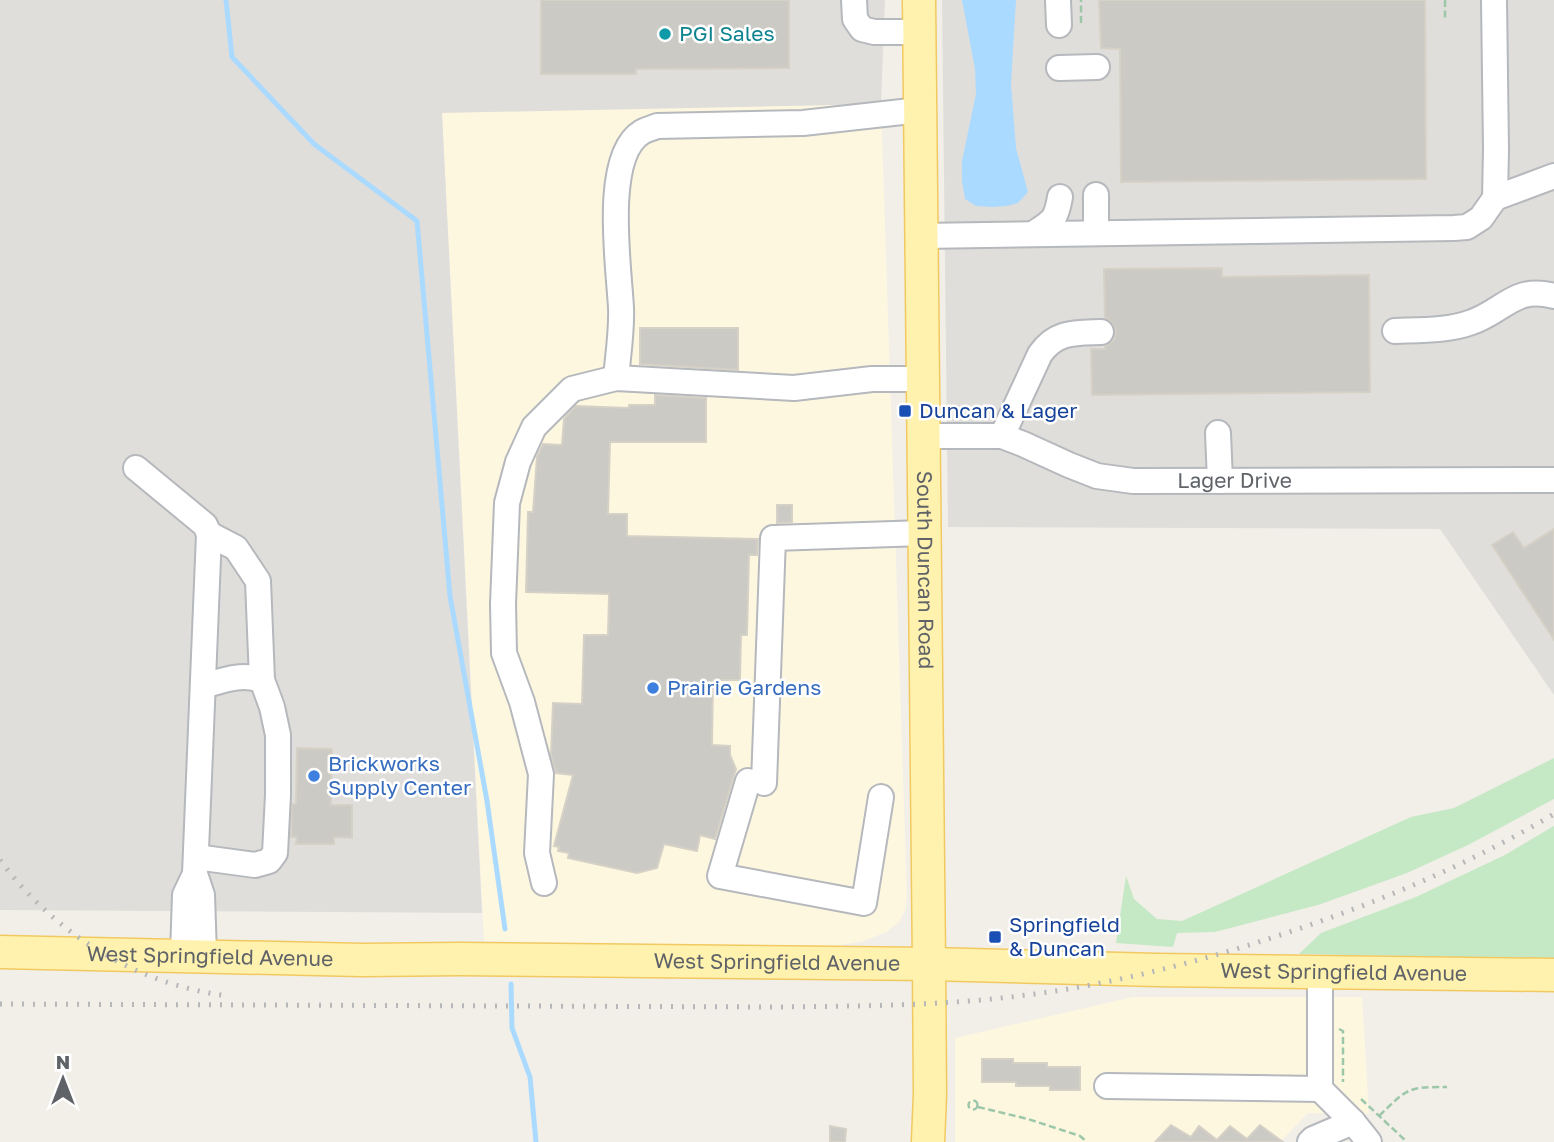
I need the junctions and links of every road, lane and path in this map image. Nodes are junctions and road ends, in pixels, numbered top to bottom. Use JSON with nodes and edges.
{"nodes":[{"id":1,"x":855,"y":0,"type":"edge"},
{"id":2,"x":919,"y":0,"type":"edge"},
{"id":3,"x":1058,"y":0,"type":"edge"},
{"id":4,"x":1081,"y":0,"type":"edge"},
{"id":5,"x":1445,"y":0,"type":"edge"},
{"id":6,"x":1494,"y":0,"type":"edge"},
{"id":7,"x":1445,"y":19,"type":"dead end"},
{"id":8,"x":1069,"y":28,"type":"joint"},
{"id":9,"x":919,"y":32,"type":"junction"},
{"id":10,"x":1097,"y":67,"type":"dead end"},
{"id":11,"x":1059,"y":68,"type":"dead end"},
{"id":12,"x":920,"y":110,"type":"junction"},
{"id":13,"x":1554,"y":176,"type":"edge"},
{"id":14,"x":1096,"y":195,"type":"dead end"},
{"id":15,"x":1060,"y":197,"type":"dead end"},
{"id":16,"x":1495,"y":198,"type":"junction"},
{"id":17,"x":1096,"y":233,"type":"junction"},
{"id":18,"x":1033,"y":234,"type":"junction"},
{"id":19,"x":921,"y":236,"type":"junction"},
{"id":20,"x":1554,"y":296,"type":"edge"},
{"id":21,"x":1395,"y":331,"type":"dead end"},
{"id":22,"x":1101,"y":332,"type":"dead end"},
{"id":23,"x":616,"y":378,"type":"junction"},
{"id":24,"x":923,"y":379,"type":"junction"},
{"id":25,"x":1219,"y":433,"type":"dead end"},
{"id":26,"x":923,"y":436,"type":"junction"},
{"id":27,"x":1002,"y":436,"type":"junction"},
{"id":28,"x":136,"y":468,"type":"dead end"},
{"id":29,"x":1554,"y":480,"type":"edge"},
{"id":30,"x":1220,"y":481,"type":"junction"},
{"id":31,"x":924,"y":533,"type":"junction"},
{"id":32,"x":209,"y":534,"type":"junction"},
{"id":33,"x":262,"y":680,"type":"junction"},
{"id":34,"x":204,"y":687,"type":"junction"},
{"id":35,"x":881,"y":797,"type":"dead end"},
{"id":36,"x":196,"y":866,"type":"junction"},
{"id":37,"x":544,"y":883,"type":"dead end"},
{"id":38,"x":0,"y":953,"type":"edge"},
{"id":39,"x":193,"y":955,"type":"junction"},
{"id":40,"x":929,"y":964,"type":"junction"},
{"id":41,"x":1320,"y":971,"type":"junction"},
{"id":42,"x":1554,"y":975,"type":"edge"},
{"id":43,"x":1338,"y":1029,"type":"dead end"},
{"id":44,"x":1331,"y":1085,"type":"junction"},
{"id":45,"x":1107,"y":1086,"type":"dead end"},
{"id":46,"x":1447,"y":1087,"type":"dead end"},
{"id":47,"x":978,"y":1107,"type":"dead end"},
{"id":48,"x":1357,"y":1110,"type":"junction"},
{"id":49,"x":1379,"y":1116,"type":"junction"},
{"id":50,"x":928,"y":1142,"type":"edge"},
{"id":51,"x":1087,"y":1142,"type":"edge"},
{"id":52,"x":1310,"y":1142,"type":"edge"},
{"id":53,"x":1369,"y":1142,"type":"edge"},
{"id":54,"x":1407,"y":1142,"type":"edge"}],
"edges":[{"from":1,"to":9,"type":"street"},
{"from":2,"to":9,"type":"main road","name":"South Duncan Road"},
{"from":3,"to":8,"type":"street"},
{"from":4,"to":8,"type":"path"},
{"from":5,"to":7,"type":"path"},
{"from":6,"to":16,"type":"street"},
{"from":9,"to":12,"type":"main road","name":"South Duncan Road"},
{"from":10,"to":11,"type":"street"},
{"from":12,"to":19,"type":"main road","name":"South Duncan Road"},
{"from":12,"to":23,"type":"street"},
{"from":13,"to":16,"type":"street"},
{"from":14,"to":17,"type":"street"},
{"from":15,"to":18,"type":"street"},
{"from":16,"to":17,"type":"street"},
{"from":17,"to":18,"type":"street"},
{"from":18,"to":19,"type":"street"},
{"from":19,"to":24,"type":"main road","name":"South Duncan Road"},
{"from":20,"to":21,"type":"street"},
{"from":22,"to":27,"type":"street"},
{"from":23,"to":24,"type":"street"},
{"from":23,"to":37,"type":"street"},
{"from":24,"to":26,"type":"main road","name":"South Duncan Road"},
{"from":25,"to":30,"type":"street"},
{"from":26,"to":27,"type":"street","name":"Lager Drive"},
{"from":26,"to":31,"type":"main road","name":"South Duncan Road"},
{"from":27,"to":30,"type":"street","name":"Lager Drive"},
{"from":28,"to":32,"type":"street"},
{"from":29,"to":30,"type":"street","name":"Lager Drive"},
{"from":31,"to":35,"type":"street"},
{"from":31,"to":40,"type":"main road","name":"South Duncan Road"},
{"from":32,"to":33,"type":"street"},
{"from":32,"to":34,"type":"street"},
{"from":33,"to":34,"type":"street"},
{"from":33,"to":36,"type":"street"},
{"from":34,"to":36,"type":"street"},
{"from":36,"to":39,"type":"street"},
{"from":38,"to":39,"type":"main road","name":"West Springfield Avenue"},
{"from":39,"to":40,"type":"main road","name":"West Springfield Avenue"},
{"from":40,"to":41,"type":"main road","name":"West Springfield Avenue"},
{"from":40,"to":50,"type":"main road","name":"South Duncan Road"},
{"from":41,"to":42,"type":"main road","name":"West Springfield Avenue"},
{"from":41,"to":44,"type":"street"},
{"from":43,"to":44,"type":"path"},
{"from":44,"to":45,"type":"street"},
{"from":44,"to":48,"type":"street"},
{"from":46,"to":49,"type":"path"},
{"from":47,"to":51,"type":"path"},
{"from":48,"to":49,"type":"path"},
{"from":48,"to":52,"type":"street"},
{"from":48,"to":53,"type":"street"},
{"from":49,"to":54,"type":"path"}]}
